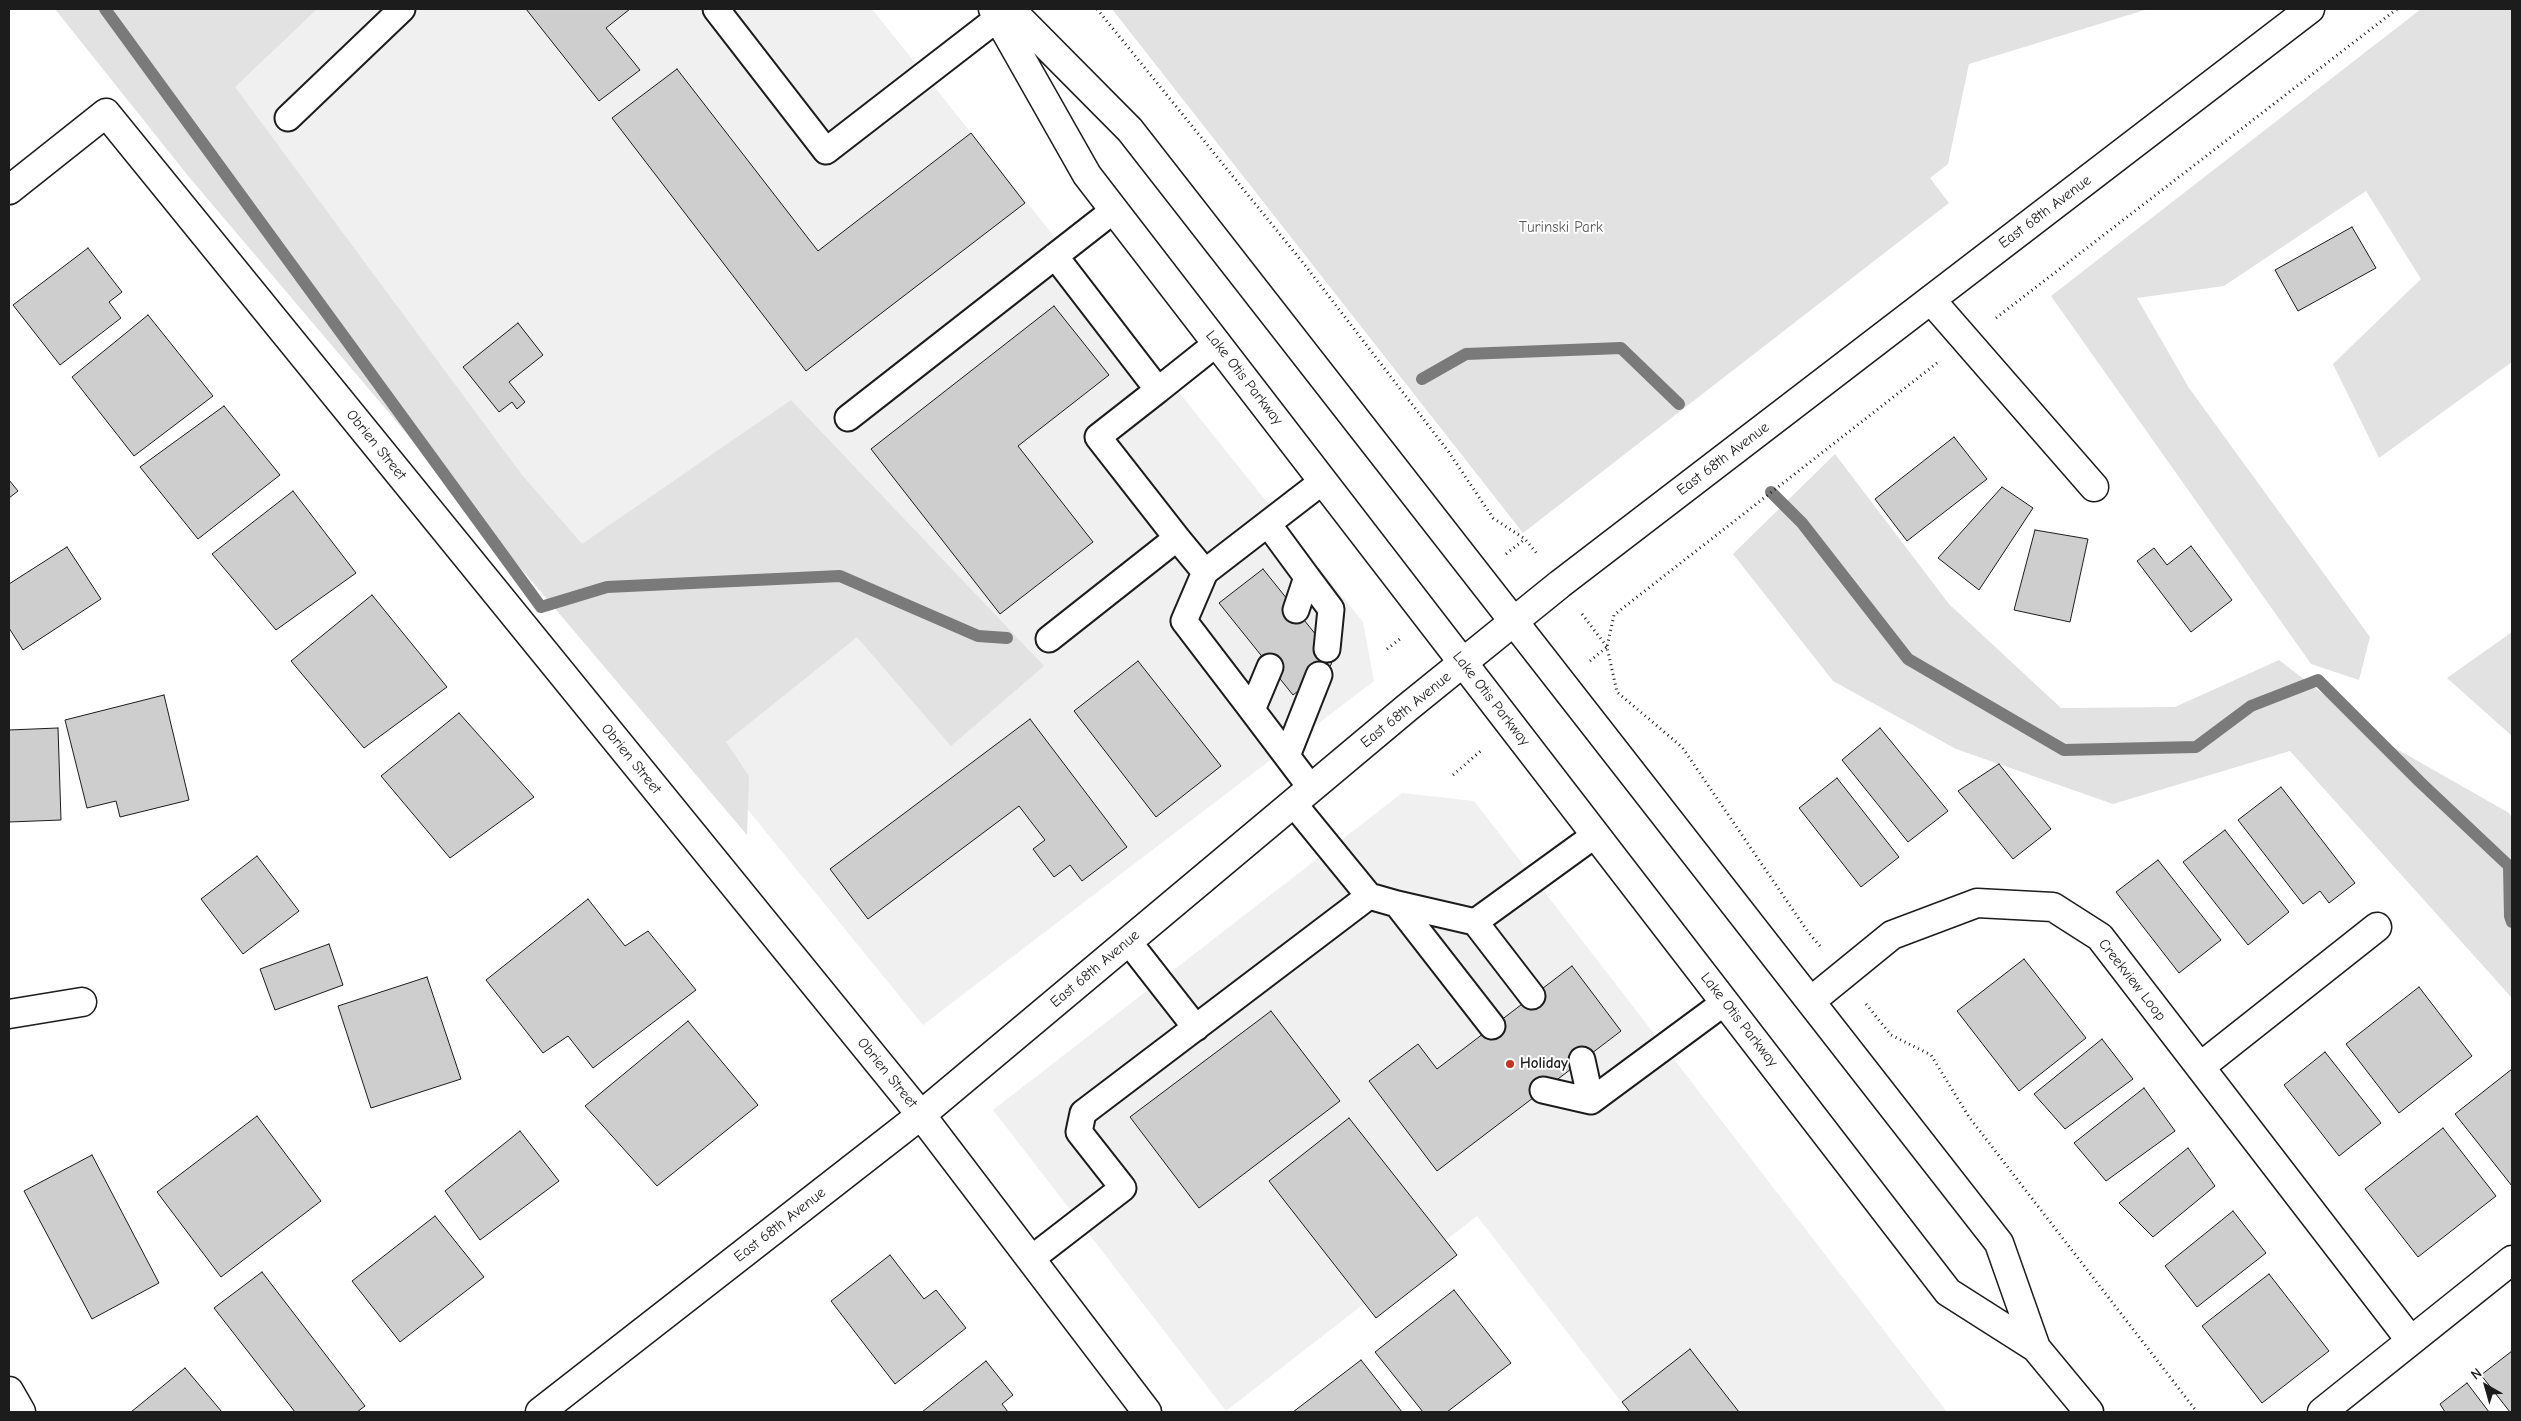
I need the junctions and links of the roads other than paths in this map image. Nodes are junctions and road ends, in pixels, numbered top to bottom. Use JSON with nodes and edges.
{"nodes":[{"id":1,"x":402,"y":9,"type":"edge"},
{"id":2,"x":716,"y":9,"type":"edge"},
{"id":3,"x":2310,"y":9,"type":"edge"},
{"id":4,"x":1000,"y":12,"type":"edge"},
{"id":5,"x":288,"y":118,"type":"dead end"},
{"id":6,"x":9,"y":190,"type":"edge"},
{"id":7,"x":1114,"y":210,"type":"junction"},
{"id":8,"x":1055,"y":256,"type":"junction"},
{"id":9,"x":1931,"y":300,"type":"junction"},
{"id":10,"x":1217,"y":343,"type":"junction"},
{"id":11,"x":1158,"y":390,"type":"junction"},
{"id":12,"x":848,"y":418,"type":"dead end"},
{"id":13,"x":1323,"y":481,"type":"junction"},
{"id":14,"x":2094,"y":487,"type":"dead end"},
{"id":15,"x":1268,"y":524,"type":"junction"},
{"id":16,"x":1177,"y":538,"type":"junction"},
{"id":17,"x":1205,"y":572,"type":"junction"},
{"id":18,"x":1308,"y":577,"type":"junction"},
{"id":19,"x":1296,"y":610,"type":"dead end"},
{"id":20,"x":1514,"y":620,"type":"junction"},
{"id":21,"x":1049,"y":638,"type":"dead end"},
{"id":22,"x":1327,"y":649,"type":"dead end"},
{"id":23,"x":1464,"y":664,"type":"junction"},
{"id":24,"x":1270,"y":667,"type":"dead end"},
{"id":25,"x":1319,"y":674,"type":"dead end"},
{"id":26,"x":1252,"y":710,"type":"junction"},
{"id":27,"x":1287,"y":756,"type":"junction"},
{"id":28,"x":1302,"y":796,"type":"junction"},
{"id":29,"x":1595,"y":834,"type":"junction"},
{"id":30,"x":1369,"y":896,"type":"junction"},
{"id":31,"x":1397,"y":904,"type":"junction"},
{"id":32,"x":1475,"y":922,"type":"junction"},
{"id":33,"x":2377,"y":927,"type":"dead end"},
{"id":34,"x":1128,"y":941,"type":"junction"},
{"id":35,"x":1532,"y":996,"type":"dead end"},
{"id":36,"x":1811,"y":1001,"type":"junction"},
{"id":37,"x":82,"y":1002,"type":"dead end"},
{"id":38,"x":1725,"y":1002,"type":"junction"},
{"id":39,"x":9,"y":1014,"type":"edge"},
{"id":40,"x":1492,"y":1026,"type":"dead end"},
{"id":41,"x":1196,"y":1028,"type":"junction"},
{"id":42,"x":1582,"y":1060,"type":"dead end"},
{"id":43,"x":2200,"y":1067,"type":"junction"},
{"id":44,"x":1543,"y":1090,"type":"dead end"},
{"id":45,"x":1591,"y":1101,"type":"junction"},
{"id":46,"x":921,"y":1115,"type":"junction"},
{"id":47,"x":1031,"y":1259,"type":"junction"},
{"id":48,"x":2512,"y":1260,"type":"edge"},
{"id":49,"x":2411,"y":1342,"type":"junction"},
{"id":50,"x":2036,"y":1348,"type":"junction"},
{"id":51,"x":9,"y":1391,"type":"edge"},
{"id":52,"x":21,"y":1412,"type":"edge"},
{"id":53,"x":540,"y":1412,"type":"edge"},
{"id":54,"x":1147,"y":1412,"type":"edge"},
{"id":55,"x":2089,"y":1412,"type":"edge"},
{"id":56,"x":2322,"y":1412,"type":"edge"}],
"edges":[{"from":1,"to":5,"type":"lane"},
{"from":2,"to":4,"type":"lane"},
{"from":3,"to":9,"type":"street","name":"East 68th Avenue"},
{"from":4,"to":7,"type":"street","name":"Lake Otis Parkway"},
{"from":4,"to":20,"type":"street","name":"Lake Otis Parkway"},
{"from":6,"to":46,"type":"street","name":"Obrien Street"},
{"from":7,"to":8,"type":"lane"},
{"from":7,"to":10,"type":"street","name":"Lake Otis Parkway"},
{"from":8,"to":11,"type":"lane"},
{"from":8,"to":12,"type":"lane"},
{"from":9,"to":14,"type":"street"},
{"from":9,"to":20,"type":"street","name":"East 68th Avenue"},
{"from":10,"to":11,"type":"lane"},
{"from":10,"to":13,"type":"street","name":"Lake Otis Parkway"},
{"from":11,"to":16,"type":"lane"},
{"from":13,"to":15,"type":"lane"},
{"from":13,"to":23,"type":"street","name":"Lake Otis Parkway"},
{"from":15,"to":17,"type":"lane"},
{"from":15,"to":18,"type":"lane"},
{"from":16,"to":17,"type":"lane"},
{"from":16,"to":21,"type":"lane"},
{"from":17,"to":26,"type":"lane"},
{"from":18,"to":19,"type":"lane"},
{"from":18,"to":22,"type":"lane"},
{"from":20,"to":23,"type":"street","name":"East 68th Avenue"},
{"from":20,"to":36,"type":"street","name":"Lake Otis Parkway"},
{"from":23,"to":28,"type":"street","name":"East 68th Avenue"},
{"from":23,"to":29,"type":"street","name":"Lake Otis Parkway"},
{"from":24,"to":26,"type":"lane"},
{"from":25,"to":27,"type":"lane"},
{"from":26,"to":27,"type":"lane"},
{"from":27,"to":28,"type":"lane"},
{"from":28,"to":30,"type":"lane"},
{"from":28,"to":34,"type":"street","name":"East 68th Avenue"},
{"from":29,"to":32,"type":"lane"},
{"from":29,"to":38,"type":"street","name":"Lake Otis Parkway"},
{"from":30,"to":31,"type":"lane"},
{"from":30,"to":41,"type":"lane"},
{"from":31,"to":32,"type":"lane"},
{"from":31,"to":40,"type":"lane"},
{"from":32,"to":35,"type":"lane"},
{"from":33,"to":43,"type":"street"},
{"from":34,"to":41,"type":"lane"},
{"from":34,"to":46,"type":"street","name":"East 68th Avenue"},
{"from":36,"to":43,"type":"street","name":"Creekview Loop"},
{"from":36,"to":50,"type":"street","name":"Lake Otis Parkway"},
{"from":37,"to":39,"type":"street"},
{"from":38,"to":45,"type":"lane"},
{"from":38,"to":50,"type":"street","name":"Lake Otis Parkway"},
{"from":41,"to":47,"type":"lane"},
{"from":42,"to":45,"type":"lane"},
{"from":43,"to":49,"type":"street","name":"Creekview Loop"},
{"from":44,"to":45,"type":"lane"},
{"from":46,"to":47,"type":"street","name":"Obrien Street"},
{"from":46,"to":53,"type":"street","name":"East 68th Avenue"},
{"from":47,"to":54,"type":"street","name":"Obrien Street"},
{"from":48,"to":49,"type":"street"},
{"from":49,"to":56,"type":"street"},
{"from":50,"to":55,"type":"street","name":"Lake Otis Parkway"},
{"from":51,"to":52,"type":"street"}]}
